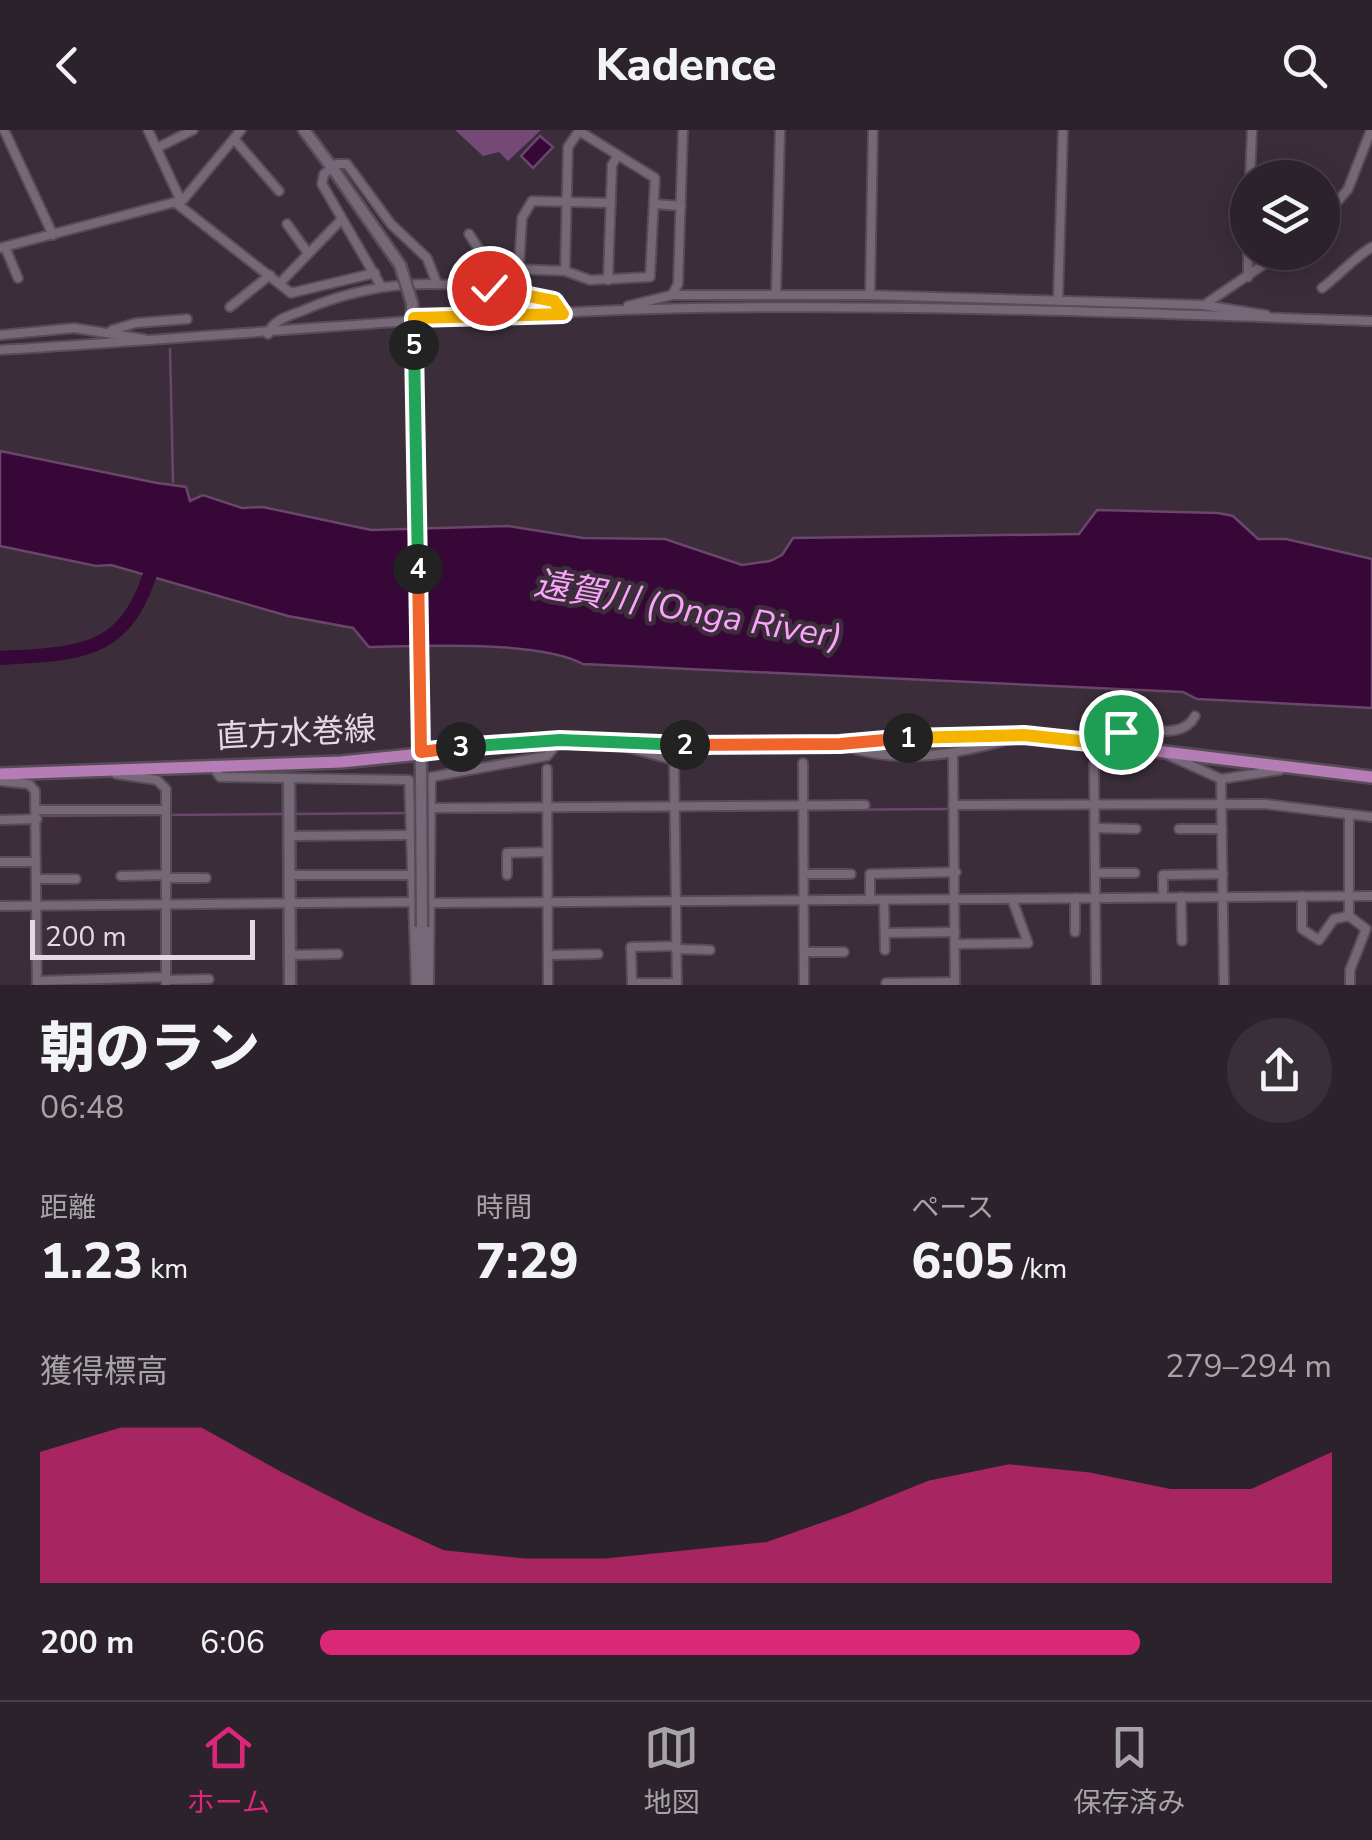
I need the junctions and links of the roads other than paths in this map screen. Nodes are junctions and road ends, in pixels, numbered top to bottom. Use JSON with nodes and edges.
{"nodes":[{"id":1,"x":4,"y":130,"type":"edge"},
{"id":2,"x":148,"y":130,"type":"edge"},
{"id":3,"x":193,"y":130,"type":"edge"},
{"id":4,"x":241,"y":130,"type":"edge"},
{"id":5,"x":304,"y":130,"type":"edge"},
{"id":6,"x":683,"y":130,"type":"edge"},
{"id":7,"x":780,"y":130,"type":"edge"},
{"id":8,"x":874,"y":130,"type":"edge"},
{"id":9,"x":1063,"y":130,"type":"edge"},
{"id":10,"x":1252,"y":130,"type":"edge"},
{"id":11,"x":1371,"y":130,"type":"edge"},
{"id":12,"x":234,"y":139,"type":"junction"},
{"id":13,"x":157,"y":148,"type":"junction"},
{"id":14,"x":618,"y":155,"type":"junction"},
{"id":15,"x":1251,"y":160,"type":"edge"},
{"id":16,"x":333,"y":170,"type":"junction"},
{"id":17,"x":279,"y":191,"type":"dead end"},
{"id":18,"x":1340,"y":199,"type":"edge"},
{"id":19,"x":178,"y":202,"type":"junction"},
{"id":20,"x":567,"y":202,"type":"junction"},
{"id":21,"x":611,"y":202,"type":"junction"},
{"id":22,"x":654,"y":204,"type":"junction"},
{"id":23,"x":681,"y":206,"type":"junction"},
{"id":24,"x":342,"y":219,"type":"junction"},
{"id":25,"x":287,"y":224,"type":"dead end"},
{"id":26,"x":469,"y":234,"type":"dead end"},
{"id":27,"x":53,"y":235,"type":"junction"},
{"id":28,"x":2,"y":247,"type":"edge"},
{"id":29,"x":1372,"y":247,"type":"edge"},
{"id":30,"x":308,"y":252,"type":"junction"},
{"id":31,"x":519,"y":266,"type":"junction"},
{"id":32,"x":491,"y":268,"type":"junction"},
{"id":33,"x":1248,"y":270,"type":"edge"},
{"id":34,"x":1258,"y":270,"type":"edge"},
{"id":35,"x":565,"y":271,"type":"junction"},
{"id":36,"x":374,"y":273,"type":"junction"},
{"id":37,"x":270,"y":274,"type":"junction"},
{"id":38,"x":1248,"y":277,"type":"junction"},
{"id":39,"x":18,"y":278,"type":"dead end"},
{"id":40,"x":608,"y":280,"type":"junction"},
{"id":41,"x":436,"y":281,"type":"junction"},
{"id":42,"x":280,"y":283,"type":"junction"},
{"id":43,"x":380,"y":286,"type":"junction"},
{"id":44,"x":489,"y":288,"type":"junction"},
{"id":45,"x":1322,"y":288,"type":"dead end"},
{"id":46,"x":672,"y":295,"type":"junction"},
{"id":47,"x":776,"y":296,"type":"junction"},
{"id":48,"x":870,"y":296,"type":"junction"},
{"id":49,"x":1058,"y":301,"type":"junction"},
{"id":50,"x":1203,"y":305,"type":"junction"},
{"id":51,"x":230,"y":306,"type":"dead end"},
{"id":52,"x":606,"y":311,"type":"junction"},
{"id":53,"x":563,"y":314,"type":"junction"},
{"id":54,"x":414,"y":318,"type":"junction"},
{"id":55,"x":1275,"y":318,"type":"junction"},
{"id":56,"x":186,"y":319,"type":"dead end"},
{"id":57,"x":1372,"y":321,"type":"edge"},
{"id":58,"x":109,"y":332,"type":"junction"},
{"id":59,"x":268,"y":334,"type":"junction"},
{"id":60,"x":0,"y":335,"type":"edge"},
{"id":61,"x":152,"y":341,"type":"junction"},
{"id":62,"x":0,"y":350,"type":"edge"},
{"id":63,"x":1195,"y":716,"type":"dead end"},
{"id":64,"x":1024,"y":735,"type":"junction"},
{"id":65,"x":560,"y":740,"type":"junction"},
{"id":66,"x":607,"y":743,"type":"junction"},
{"id":67,"x":840,"y":744,"type":"junction"},
{"id":68,"x":1117,"y":745,"type":"junction"},
{"id":69,"x":723,"y":746,"type":"junction"},
{"id":70,"x":421,"y":748,"type":"junction"},
{"id":71,"x":1157,"y":750,"type":"junction"},
{"id":72,"x":953,"y":755,"type":"junction"},
{"id":73,"x":674,"y":760,"type":"junction"},
{"id":74,"x":803,"y":763,"type":"dead end"},
{"id":75,"x":212,"y":764,"type":"junction"},
{"id":76,"x":1094,"y":764,"type":"dead end"},
{"id":77,"x":1298,"y":767,"type":"junction"},
{"id":78,"x":103,"y":769,"type":"junction"},
{"id":79,"x":547,"y":769,"type":"dead end"},
{"id":80,"x":0,"y":777,"type":"edge"},
{"id":81,"x":1372,"y":777,"type":"edge"},
{"id":82,"x":1221,"y":780,"type":"junction"},
{"id":83,"x":288,"y":781,"type":"junction"},
{"id":84,"x":1221,"y":803,"type":"junction"},
{"id":85,"x":864,"y":805,"type":"dead end"},
{"id":86,"x":1095,"y":807,"type":"junction"},
{"id":87,"x":953,"y":808,"type":"junction"},
{"id":88,"x":804,"y":809,"type":"junction"},
{"id":89,"x":547,"y":810,"type":"junction"},
{"id":90,"x":676,"y":810,"type":"junction"},
{"id":91,"x":433,"y":811,"type":"junction"},
{"id":92,"x":166,"y":813,"type":"junction"},
{"id":93,"x":37,"y":815,"type":"junction"},
{"id":94,"x":1349,"y":816,"type":"junction"},
{"id":95,"x":1372,"y":817,"type":"edge"},
{"id":96,"x":0,"y":820,"type":"edge"},
{"id":97,"x":1095,"y":828,"type":"junction"},
{"id":98,"x":1136,"y":828,"type":"dead end"},
{"id":99,"x":1179,"y":829,"type":"dead end"},
{"id":100,"x":1222,"y":829,"type":"junction"},
{"id":101,"x":410,"y":835,"type":"junction"},
{"id":102,"x":289,"y":836,"type":"junction"},
{"id":103,"x":547,"y":852,"type":"junction"},
{"id":104,"x":0,"y":862,"type":"edge"},
{"id":105,"x":35,"y":862,"type":"junction"},
{"id":106,"x":956,"y":872,"type":"junction"},
{"id":107,"x":1096,"y":873,"type":"junction"},
{"id":108,"x":1135,"y":873,"type":"dead end"},
{"id":109,"x":804,"y":874,"type":"junction"},
{"id":110,"x":851,"y":874,"type":"dead end"},
{"id":111,"x":1223,"y":874,"type":"junction"},
{"id":112,"x":412,"y":875,"type":"junction"},
{"id":113,"x":507,"y":875,"type":"dead end"},
{"id":114,"x":122,"y":876,"type":"dead end"},
{"id":115,"x":165,"y":876,"type":"junction"},
{"id":116,"x":290,"y":876,"type":"junction"},
{"id":117,"x":206,"y":878,"type":"dead end"},
{"id":118,"x":36,"y":879,"type":"junction"},
{"id":119,"x":76,"y":879,"type":"dead end"},
{"id":120,"x":1223,"y":895,"type":"junction"},
{"id":121,"x":1348,"y":895,"type":"junction"},
{"id":122,"x":956,"y":896,"type":"junction"},
{"id":123,"x":1096,"y":896,"type":"junction"},
{"id":124,"x":1163,"y":896,"type":"junction"},
{"id":125,"x":1302,"y":896,"type":"junction"},
{"id":126,"x":1372,"y":896,"type":"edge"},
{"id":127,"x":870,"y":897,"type":"junction"},
{"id":128,"x":1181,"y":897,"type":"junction"},
{"id":129,"x":676,"y":898,"type":"junction"},
{"id":130,"x":804,"y":898,"type":"junction"},
{"id":131,"x":1074,"y":898,"type":"junction"},
{"id":132,"x":548,"y":899,"type":"junction"},
{"id":133,"x":1012,"y":899,"type":"junction"},
{"id":134,"x":412,"y":900,"type":"junction"},
{"id":135,"x":432,"y":900,"type":"junction"},
{"id":136,"x":884,"y":900,"type":"junction"},
{"id":137,"x":291,"y":901,"type":"junction"},
{"id":138,"x":634,"y":901,"type":"junction"},
{"id":139,"x":166,"y":902,"type":"junction"},
{"id":140,"x":37,"y":903,"type":"junction"},
{"id":141,"x":0,"y":906,"type":"edge"},
{"id":142,"x":634,"y":914,"type":"dead end"},
{"id":143,"x":1349,"y":916,"type":"junction"},
{"id":144,"x":885,"y":932,"type":"junction"},
{"id":145,"x":955,"y":932,"type":"junction"},
{"id":146,"x":1074,"y":932,"type":"dead end"},
{"id":147,"x":1182,"y":941,"type":"dead end"},
{"id":148,"x":955,"y":944,"type":"junction"},
{"id":149,"x":676,"y":948,"type":"junction"},
{"id":150,"x":710,"y":950,"type":"dead end"},
{"id":151,"x":885,"y":950,"type":"dead end"},
{"id":152,"x":804,"y":952,"type":"junction"},
{"id":153,"x":844,"y":952,"type":"dead end"},
{"id":154,"x":338,"y":954,"type":"dead end"},
{"id":155,"x":598,"y":954,"type":"dead end"},
{"id":156,"x":290,"y":955,"type":"junction"},
{"id":157,"x":548,"y":955,"type":"junction"},
{"id":158,"x":210,"y":979,"type":"dead end"},
{"id":159,"x":166,"y":981,"type":"edge"},
{"id":160,"x":37,"y":983,"type":"edge"},
{"id":161,"x":886,"y":983,"type":"edge"},
{"id":162,"x":955,"y":983,"type":"edge"},
{"id":163,"x":676,"y":984,"type":"edge"},
{"id":164,"x":290,"y":985,"type":"edge"},
{"id":165,"x":423,"y":985,"type":"edge"},
{"id":166,"x":548,"y":985,"type":"edge"},
{"id":167,"x":804,"y":985,"type":"edge"},
{"id":168,"x":1096,"y":985,"type":"edge"},
{"id":169,"x":1224,"y":985,"type":"edge"},
{"id":170,"x":1350,"y":985,"type":"edge"}],
"edges":[{"from":1,"to":27,"type":"street"},
{"from":2,"to":13,"type":"street"},
{"from":3,"to":13,"type":"street"},
{"from":4,"to":12,"type":"street"},
{"from":5,"to":16,"type":"street"},
{"from":6,"to":23,"type":"street"},
{"from":7,"to":47,"type":"street"},
{"from":8,"to":48,"type":"street"},
{"from":9,"to":49,"type":"street"},
{"from":10,"to":15,"type":"street"},
{"from":11,"to":18,"type":"street"},
{"from":12,"to":17,"type":"street"},
{"from":12,"to":19,"type":"street"},
{"from":13,"to":19,"type":"street"},
{"from":14,"to":20,"type":"street"},
{"from":14,"to":21,"type":"street"},
{"from":14,"to":22,"type":"street"},
{"from":16,"to":24,"type":"street"},
{"from":16,"to":41,"type":"street"},
{"from":16,"to":54,"type":"street","bridge":true},
{"from":19,"to":27,"type":"street"},
{"from":19,"to":37,"type":"street"},
{"from":20,"to":21,"type":"street"},
{"from":20,"to":31,"type":"street"},
{"from":20,"to":35,"type":"street"},
{"from":21,"to":40,"type":"street"},
{"from":22,"to":23,"type":"street"},
{"from":22,"to":40,"type":"street"},
{"from":23,"to":46,"type":"street"},
{"from":24,"to":30,"type":"street"},
{"from":24,"to":36,"type":"street"},
{"from":25,"to":30,"type":"street"},
{"from":26,"to":32,"type":"street"},
{"from":27,"to":28,"type":"street"},
{"from":28,"to":39,"type":"street"},
{"from":29,"to":45,"type":"street"},
{"from":30,"to":42,"type":"street"},
{"from":31,"to":32,"type":"street"},
{"from":31,"to":35,"type":"street"},
{"from":32,"to":44,"type":"street"},
{"from":33,"to":38,"type":"street"},
{"from":34,"to":38,"type":"street"},
{"from":35,"to":40,"type":"street"},
{"from":36,"to":42,"type":"street"},
{"from":36,"to":43,"type":"street"},
{"from":37,"to":42,"type":"street"},
{"from":37,"to":51,"type":"street"},
{"from":38,"to":50,"type":"street"},
{"from":41,"to":43,"type":"street"},
{"from":41,"to":44,"type":"street"},
{"from":43,"to":59,"type":"street"},
{"from":44,"to":53,"type":"street"},
{"from":46,"to":47,"type":"street"},
{"from":46,"to":52,"type":"street"},
{"from":47,"to":48,"type":"street"},
{"from":48,"to":49,"type":"street"},
{"from":49,"to":50,"type":"street"},
{"from":50,"to":55,"type":"street"},
{"from":52,"to":53,"type":"street"},
{"from":52,"to":55,"type":"street"},
{"from":53,"to":54,"type":"street"},
{"from":54,"to":59,"type":"street"},
{"from":54,"to":70,"type":"street"},
{"from":55,"to":57,"type":"street"},
{"from":56,"to":58,"type":"street"},
{"from":58,"to":60,"type":"street"},
{"from":58,"to":61,"type":"street"},
{"from":59,"to":61,"type":"street"},
{"from":61,"to":62,"type":"street"},
{"from":63,"to":68,"type":"street"},
{"from":64,"to":67,"type":"main road","name":"直方水巻線"},
{"from":64,"to":68,"type":"main road","name":"直方水巻線"},
{"from":64,"to":72,"type":"street"},
{"from":65,"to":66,"type":"main road","name":"直方水巻線"},
{"from":65,"to":70,"type":"main road","name":"直方水巻線"},
{"from":65,"to":91,"type":"street"},
{"from":66,"to":69,"type":"main road","name":"直方水巻線"},
{"from":66,"to":73,"type":"street"},
{"from":67,"to":69,"type":"main road","name":"直方水巻線"},
{"from":67,"to":72,"type":"street"},
{"from":68,"to":71,"type":"main road","name":"直方水巻線"},
{"from":69,"to":73,"type":"street"},
{"from":70,"to":75,"type":"main road","name":"直方水巻線"},
{"from":70,"to":165,"type":"street","bridge":true},
{"from":71,"to":77,"type":"main road","name":"直方水巻線"},
{"from":71,"to":82,"type":"street"},
{"from":72,"to":87,"type":"street"},
{"from":73,"to":90,"type":"street"},
{"from":74,"to":88,"type":"street"},
{"from":75,"to":78,"type":"main road","name":"直方水巻線"},
{"from":75,"to":83,"type":"street"},
{"from":76,"to":86,"type":"street"},
{"from":77,"to":81,"type":"main road","name":"直方水巻線"},
{"from":77,"to":82,"type":"street"},
{"from":78,"to":80,"type":"main road","name":"直方水巻線"},
{"from":78,"to":92,"type":"street"},
{"from":79,"to":89,"type":"street"},
{"from":80,"to":93,"type":"street"},
{"from":82,"to":84,"type":"street"},
{"from":83,"to":101,"type":"street"},
{"from":83,"to":102,"type":"street"},
{"from":84,"to":86,"type":"street"},
{"from":84,"to":94,"type":"street"},
{"from":84,"to":100,"type":"street"},
{"from":85,"to":88,"type":"street"},
{"from":86,"to":87,"type":"street"},
{"from":86,"to":97,"type":"street"},
{"from":87,"to":106,"type":"street"},
{"from":88,"to":90,"type":"street"},
{"from":88,"to":109,"type":"street"},
{"from":89,"to":90,"type":"street"},
{"from":89,"to":91,"type":"street"},
{"from":89,"to":103,"type":"street"},
{"from":90,"to":129,"type":"street"},
{"from":91,"to":135,"type":"street"},
{"from":92,"to":93,"type":"street"},
{"from":92,"to":115,"type":"street"},
{"from":93,"to":96,"type":"street"},
{"from":93,"to":105,"type":"street"},
{"from":94,"to":95,"type":"street"},
{"from":94,"to":121,"type":"street"},
{"from":97,"to":98,"type":"street"},
{"from":97,"to":107,"type":"street"},
{"from":99,"to":100,"type":"street"},
{"from":100,"to":111,"type":"street"},
{"from":101,"to":102,"type":"street"},
{"from":101,"to":112,"type":"street"},
{"from":102,"to":116,"type":"street"},
{"from":103,"to":113,"type":"street"},
{"from":103,"to":132,"type":"street"},
{"from":104,"to":105,"type":"street"},
{"from":105,"to":118,"type":"street"},
{"from":106,"to":122,"type":"street"},
{"from":106,"to":127,"type":"street"},
{"from":107,"to":108,"type":"street"},
{"from":107,"to":123,"type":"street"},
{"from":109,"to":110,"type":"street"},
{"from":109,"to":130,"type":"street"},
{"from":111,"to":120,"type":"street"},
{"from":111,"to":124,"type":"street"},
{"from":112,"to":116,"type":"street"},
{"from":112,"to":134,"type":"street"},
{"from":114,"to":115,"type":"street"},
{"from":115,"to":117,"type":"street"},
{"from":115,"to":139,"type":"street"},
{"from":116,"to":137,"type":"street"},
{"from":118,"to":119,"type":"street"},
{"from":118,"to":140,"type":"street"},
{"from":120,"to":125,"type":"street"},
{"from":120,"to":128,"type":"street"},
{"from":120,"to":169,"type":"street"},
{"from":121,"to":125,"type":"street"},
{"from":121,"to":126,"type":"street"},
{"from":121,"to":143,"type":"street"},
{"from":122,"to":133,"type":"street"},
{"from":122,"to":136,"type":"street"},
{"from":122,"to":145,"type":"street"},
{"from":123,"to":124,"type":"street"},
{"from":123,"to":131,"type":"street"},
{"from":123,"to":168,"type":"street"},
{"from":124,"to":128,"type":"street"},
{"from":125,"to":143,"type":"street"},
{"from":127,"to":130,"type":"street"},
{"from":127,"to":136,"type":"street"},
{"from":128,"to":147,"type":"street"},
{"from":129,"to":130,"type":"street"},
{"from":129,"to":138,"type":"street"},
{"from":129,"to":149,"type":"street"},
{"from":130,"to":152,"type":"street"},
{"from":131,"to":133,"type":"street"},
{"from":131,"to":146,"type":"street"},
{"from":132,"to":135,"type":"street"},
{"from":132,"to":138,"type":"street"},
{"from":132,"to":157,"type":"street"},
{"from":133,"to":148,"type":"street"},
{"from":134,"to":137,"type":"street"},
{"from":134,"to":165,"type":"street"},
{"from":135,"to":165,"type":"street"},
{"from":136,"to":144,"type":"street"},
{"from":137,"to":139,"type":"street"},
{"from":137,"to":156,"type":"street"},
{"from":138,"to":142,"type":"street"},
{"from":139,"to":140,"type":"street"},
{"from":139,"to":159,"type":"street"},
{"from":140,"to":141,"type":"street"},
{"from":140,"to":160,"type":"street"},
{"from":143,"to":170,"type":"street"},
{"from":144,"to":145,"type":"street"},
{"from":144,"to":151,"type":"street"},
{"from":145,"to":148,"type":"street"},
{"from":148,"to":162,"type":"street"},
{"from":149,"to":150,"type":"street"},
{"from":149,"to":163,"type":"street"},
{"from":149,"to":163,"type":"street"},
{"from":152,"to":153,"type":"street"},
{"from":152,"to":167,"type":"street"},
{"from":154,"to":156,"type":"street"},
{"from":155,"to":157,"type":"street"},
{"from":156,"to":164,"type":"street"},
{"from":157,"to":166,"type":"street"},
{"from":158,"to":159,"type":"street"},
{"from":159,"to":160,"type":"street"},
{"from":161,"to":162,"type":"street"}]}
